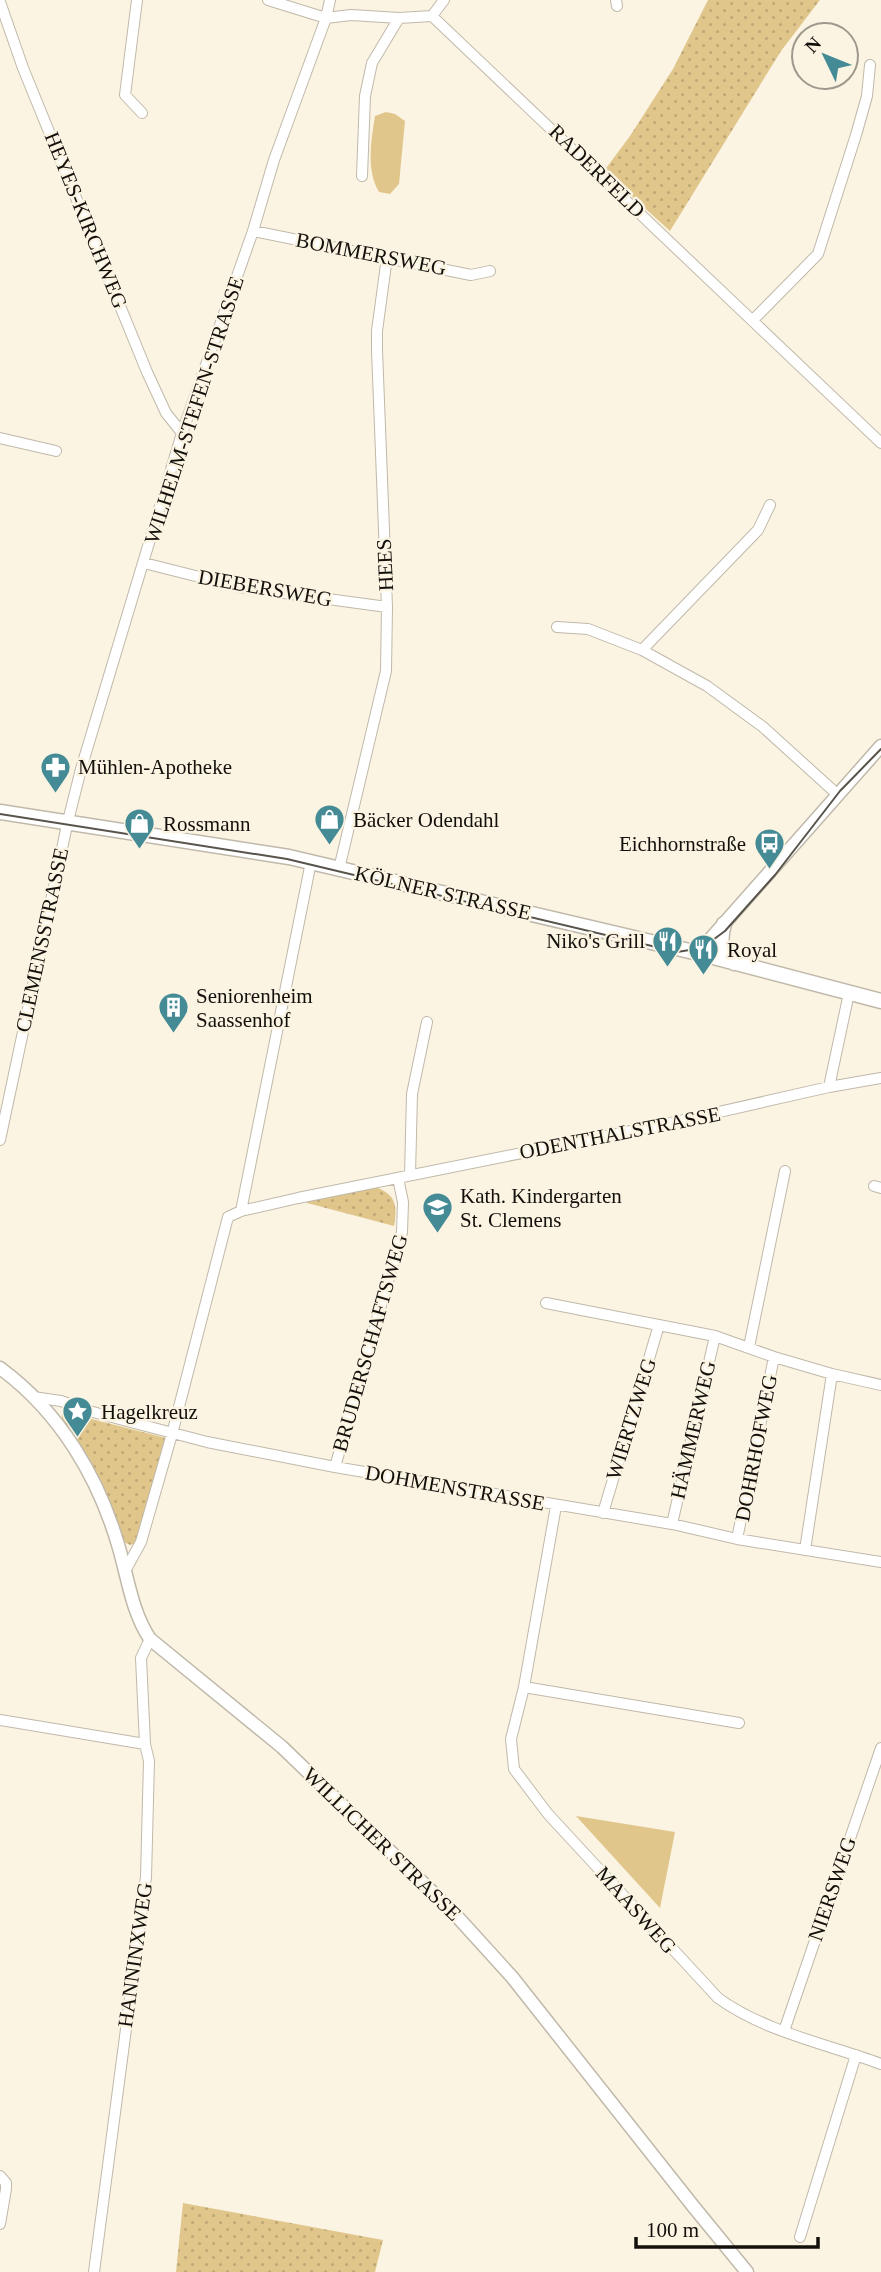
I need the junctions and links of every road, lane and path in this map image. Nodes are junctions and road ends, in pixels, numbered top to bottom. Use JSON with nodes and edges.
{"nodes":[{"id":1,"x":136,"y":0,"type":"edge"},
{"id":2,"x":268,"y":0,"type":"edge"},
{"id":3,"x":330,"y":0,"type":"edge"},
{"id":4,"x":444,"y":0,"type":"edge"},
{"id":5,"x":0,"y":2,"type":"edge"},
{"id":6,"x":432,"y":16,"type":"junction"},
{"id":7,"x":326,"y":18,"type":"junction"},
{"id":8,"x":399,"y":18,"type":"junction"},
{"id":9,"x":870,"y":65,"type":"dead end"},
{"id":10,"x":142,"y":113,"type":"dead end"},
{"id":11,"x":362,"y":176,"type":"dead end"},
{"id":12,"x":253,"y":231,"type":"junction"},
{"id":13,"x":387,"y":257,"type":"junction"},
{"id":14,"x":489,"y":271,"type":"dead end"},
{"id":15,"x":754,"y":319,"type":"junction"},
{"id":16,"x":182,"y":433,"type":"junction"},
{"id":17,"x":0,"y":438,"type":"edge"},
{"id":18,"x":881,"y":443,"type":"edge"},
{"id":19,"x":56,"y":451,"type":"dead end"},
{"id":20,"x":770,"y":505,"type":"dead end"},
{"id":21,"x":144,"y":563,"type":"junction"},
{"id":22,"x":387,"y":607,"type":"junction"},
{"id":23,"x":557,"y":627,"type":"dead end"},
{"id":24,"x":642,"y":650,"type":"junction"},
{"id":25,"x":881,"y":746,"type":"edge"},
{"id":26,"x":837,"y":794,"type":"junction"},
{"id":27,"x":0,"y":812,"type":"edge"},
{"id":28,"x":68,"y":823,"type":"junction"},
{"id":29,"x":311,"y":862,"type":"junction"},
{"id":30,"x":339,"y":869,"type":"junction"},
{"id":31,"x":724,"y":924,"type":"junction"},
{"id":32,"x":698,"y":953,"type":"junction"},
{"id":33,"x":734,"y":963,"type":"junction"},
{"id":34,"x":849,"y":993,"type":"junction"},
{"id":35,"x":881,"y":1001,"type":"edge"},
{"id":36,"x":427,"y":1022,"type":"dead end"},
{"id":37,"x":881,"y":1078,"type":"edge"},
{"id":38,"x":829,"y":1087,"type":"junction"},
{"id":39,"x":0,"y":1140,"type":"edge"},
{"id":40,"x":785,"y":1171,"type":"dead end"},
{"id":41,"x":410,"y":1175,"type":"junction"},
{"id":42,"x":398,"y":1178,"type":"junction"},
{"id":43,"x":241,"y":1211,"type":"junction"},
{"id":44,"x":547,"y":1303,"type":"dead end"},
{"id":45,"x":659,"y":1325,"type":"junction"},
{"id":46,"x":715,"y":1336,"type":"junction"},
{"id":47,"x":749,"y":1347,"type":"junction"},
{"id":48,"x":774,"y":1357,"type":"junction"},
{"id":49,"x":1,"y":1373,"type":"edge"},
{"id":50,"x":832,"y":1374,"type":"junction"},
{"id":51,"x":881,"y":1385,"type":"edge"},
{"id":52,"x":33,"y":1397,"type":"junction"},
{"id":53,"x":172,"y":1434,"type":"junction"},
{"id":54,"x":335,"y":1467,"type":"junction"},
{"id":55,"x":556,"y":1506,"type":"junction"},
{"id":56,"x":603,"y":1513,"type":"junction"},
{"id":57,"x":672,"y":1524,"type":"junction"},
{"id":58,"x":737,"y":1539,"type":"junction"},
{"id":59,"x":805,"y":1550,"type":"junction"},
{"id":60,"x":881,"y":1562,"type":"edge"},
{"id":61,"x":125,"y":1571,"type":"junction"},
{"id":62,"x":150,"y":1639,"type":"junction"},
{"id":63,"x":524,"y":1687,"type":"junction"},
{"id":64,"x":0,"y":1720,"type":"edge"},
{"id":65,"x":739,"y":1723,"type":"dead end"},
{"id":66,"x":145,"y":1744,"type":"junction"},
{"id":67,"x":881,"y":1751,"type":"edge"},
{"id":68,"x":784,"y":2031,"type":"junction"},
{"id":69,"x":856,"y":2055,"type":"junction"},
{"id":70,"x":881,"y":2064,"type":"edge"},
{"id":71,"x":0,"y":2176,"type":"edge"},
{"id":72,"x":0,"y":2224,"type":"edge"},
{"id":73,"x":800,"y":2237,"type":"dead end"},
{"id":74,"x":93,"y":2272,"type":"edge"},
{"id":75,"x":747,"y":2272,"type":"edge"}],
"edges":[{"from":1,"to":10,"type":"street"},
{"from":2,"to":7,"type":"street"},
{"from":3,"to":7,"type":"street","name":"WILHELM-STEFEN-STRASSE"},
{"from":4,"to":6,"type":"street"},
{"from":5,"to":16,"type":"street","name":"HEYES-KIRCHWEG"},
{"from":6,"to":8,"type":"street"},
{"from":6,"to":15,"type":"street","name":"RADERFELD"},
{"from":7,"to":8,"type":"street"},
{"from":7,"to":12,"type":"street","name":"WILHELM-STEFEN-STRASSE"},
{"from":8,"to":11,"type":"street"},
{"from":9,"to":15,"type":"street"},
{"from":12,"to":13,"type":"street","name":"BOMMERSWEG"},
{"from":12,"to":16,"type":"street","name":"WILHELM-STEFEN-STRASSE"},
{"from":13,"to":14,"type":"street","name":"BOMMERSWEG"},
{"from":13,"to":22,"type":"street","name":"HEES"},
{"from":15,"to":18,"type":"street","name":"RADERFELD"},
{"from":16,"to":21,"type":"street","name":"WILHELM-STEFEN-STRASSE"},
{"from":17,"to":19,"type":"street"},
{"from":20,"to":24,"type":"street"},
{"from":21,"to":22,"type":"street","name":"DIEBERSWEG"},
{"from":21,"to":28,"type":"street","name":"WILHELM-STEFEN-STRASSE"},
{"from":22,"to":30,"type":"street","name":"HEES"},
{"from":23,"to":24,"type":"street"},
{"from":24,"to":26,"type":"street"},
{"from":25,"to":26,"type":"street"},
{"from":26,"to":31,"type":"street"},
{"from":27,"to":28,"type":"main road","name":"KÖLNER STRASSE"},
{"from":28,"to":29,"type":"main road","name":"KÖLNER STRASSE"},
{"from":28,"to":39,"type":"street","name":"CLEMENSSTRASSE"},
{"from":29,"to":30,"type":"main road","name":"KÖLNER STRASSE"},
{"from":29,"to":43,"type":"street"},
{"from":30,"to":32,"type":"main road","name":"KÖLNER STRASSE"},
{"from":31,"to":32,"type":"street"},
{"from":31,"to":33,"type":"main road"},
{"from":32,"to":33,"type":"main road","name":"KÖLNER STRASSE"},
{"from":33,"to":34,"type":"main road","name":"KÖLNER STRASSE"},
{"from":34,"to":35,"type":"main road","name":"KÖLNER STRASSE"},
{"from":34,"to":38,"type":"street"},
{"from":36,"to":41,"type":"street"},
{"from":37,"to":38,"type":"street","name":"ODENTHALSTRASSE"},
{"from":38,"to":41,"type":"street","name":"ODENTHALSTRASSE"},
{"from":40,"to":47,"type":"street"},
{"from":41,"to":42,"type":"street","name":"ODENTHALSTRASSE"},
{"from":42,"to":43,"type":"street","name":"ODENTHALSTRASSE"},
{"from":42,"to":54,"type":"street","name":"BRUDERSCHAFTSWEG"},
{"from":43,"to":53,"type":"street"},
{"from":44,"to":45,"type":"street"},
{"from":45,"to":46,"type":"street"},
{"from":45,"to":56,"type":"street","name":"WIERTZWEG"},
{"from":46,"to":47,"type":"street"},
{"from":46,"to":57,"type":"street","name":"HÄMMERWEG"},
{"from":47,"to":48,"type":"street"},
{"from":48,"to":50,"type":"street"},
{"from":48,"to":58,"type":"street","name":"DOHRHOFWEG"},
{"from":49,"to":52,"type":"street","name":"WILLICHER STRASSE"},
{"from":50,"to":51,"type":"street"},
{"from":50,"to":59,"type":"street"},
{"from":52,"to":53,"type":"street","name":"DOHMENSTRASSE"},
{"from":52,"to":61,"type":"street","name":"WILLICHER STRASSE"},
{"from":53,"to":54,"type":"street","name":"DOHMENSTRASSE"},
{"from":53,"to":61,"type":"street"},
{"from":54,"to":55,"type":"street","name":"DOHMENSTRASSE"},
{"from":55,"to":56,"type":"street","name":"DOHMENSTRASSE"},
{"from":55,"to":63,"type":"street","name":"MAASWEG"},
{"from":56,"to":57,"type":"street","name":"DOHMENSTRASSE"},
{"from":57,"to":58,"type":"street","name":"DOHMENSTRASSE"},
{"from":58,"to":59,"type":"street","name":"DOHMENSTRASSE"},
{"from":59,"to":60,"type":"street","name":"DOHMENSTRASSE"},
{"from":61,"to":62,"type":"street","name":"WILLICHER STRASSE"},
{"from":62,"to":66,"type":"street","name":"HANNINXWEG"},
{"from":62,"to":75,"type":"street","name":"WILLICHER STRASSE"},
{"from":63,"to":65,"type":"street"},
{"from":63,"to":68,"type":"street","name":"MAASWEG"},
{"from":64,"to":66,"type":"street"},
{"from":66,"to":74,"type":"street","name":"HANNINXWEG"},
{"from":67,"to":68,"type":"street","name":"NIERSWEG"},
{"from":68,"to":69,"type":"street","name":"MAASWEG"},
{"from":69,"to":70,"type":"street","name":"MAASWEG"},
{"from":69,"to":73,"type":"street"},
{"from":71,"to":72,"type":"street"}]}
